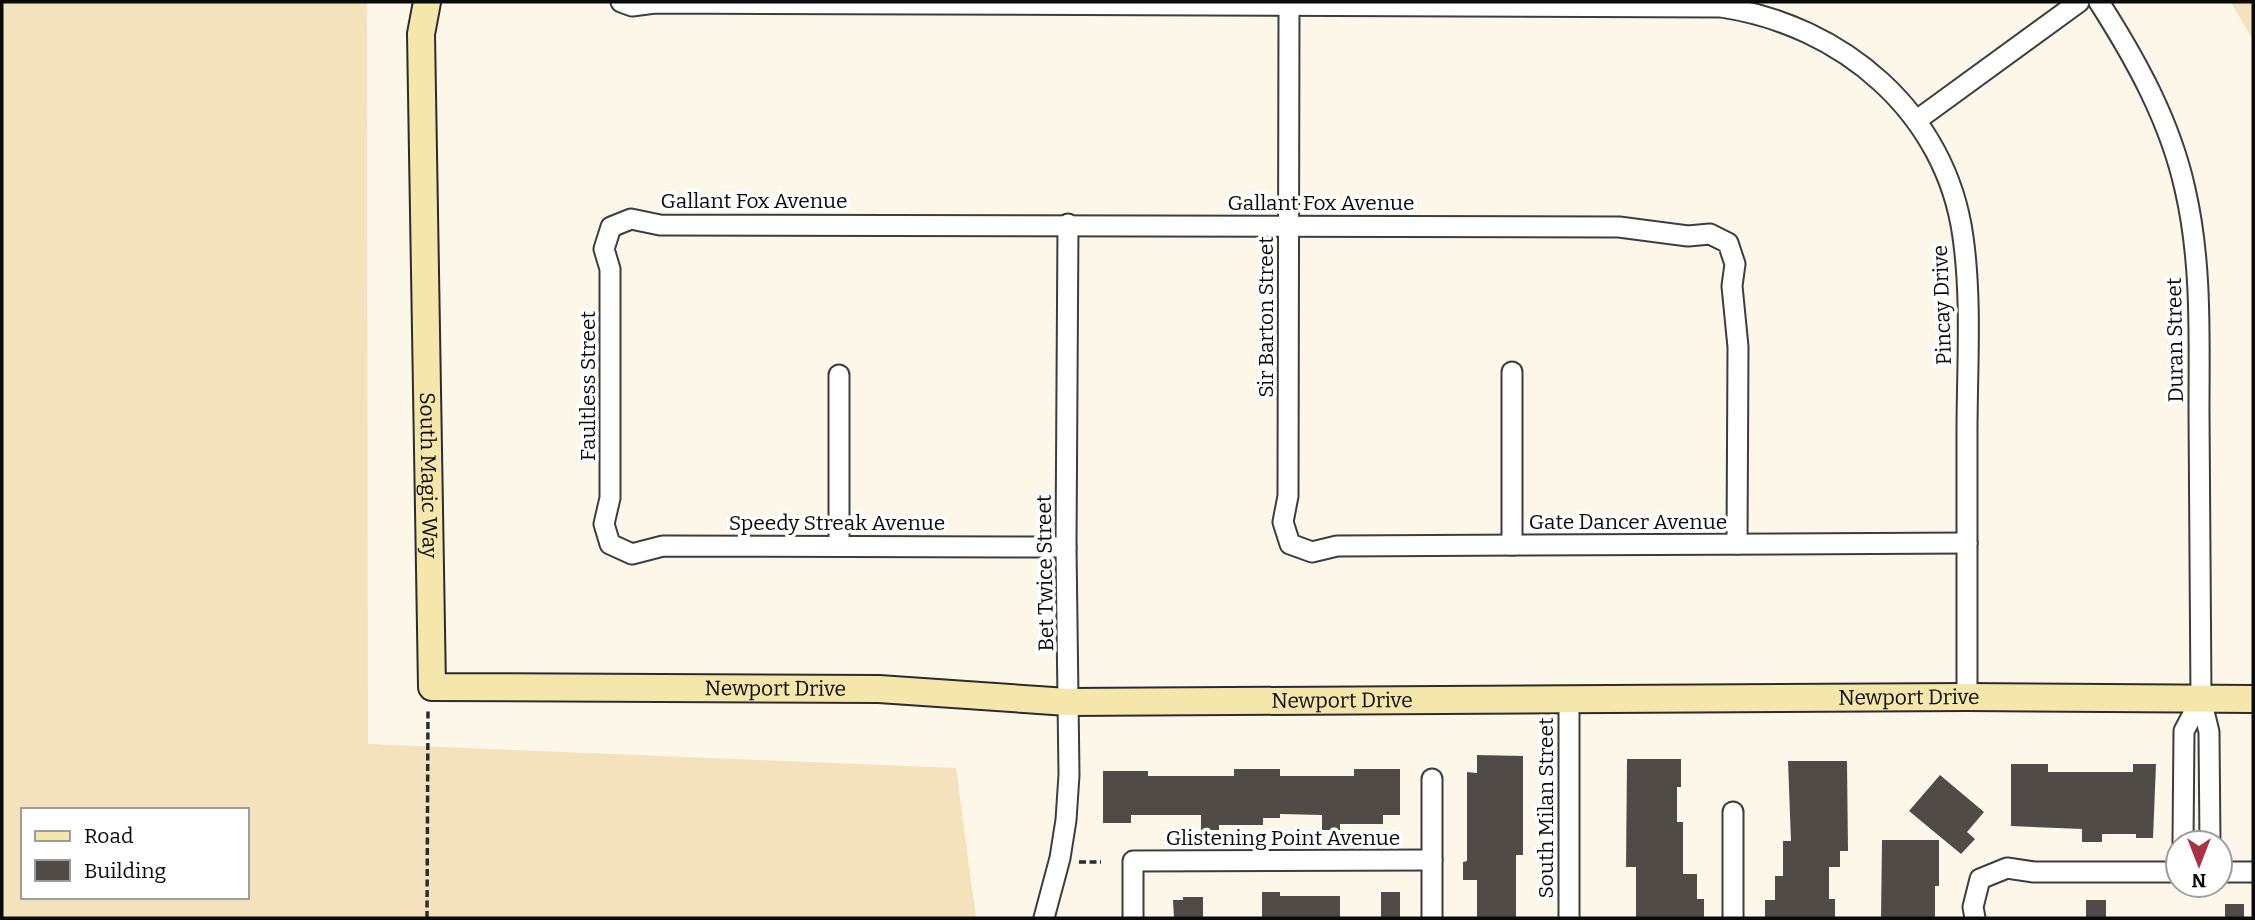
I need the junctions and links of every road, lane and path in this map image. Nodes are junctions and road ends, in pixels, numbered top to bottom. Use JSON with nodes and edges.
{"nodes":[{"id":1,"x":414,"y":2,"type":"edge"},
{"id":2,"x":427,"y":2,"type":"edge"},
{"id":3,"x":621,"y":2,"type":"edge"},
{"id":4,"x":2080,"y":2,"type":"edge"},
{"id":5,"x":2099,"y":2,"type":"edge"},
{"id":6,"x":1289,"y":5,"type":"junction"},
{"id":7,"x":1747,"y":6,"type":"edge"},
{"id":8,"x":421,"y":34,"type":"junction"},
{"id":9,"x":1917,"y":120,"type":"junction"},
{"id":10,"x":1068,"y":224,"type":"junction"},
{"id":11,"x":1289,"y":226,"type":"junction"},
{"id":12,"x":611,"y":227,"type":"joint"},
{"id":13,"x":1512,"y":372,"type":"dead end"},
{"id":14,"x":839,"y":375,"type":"dead end"},
{"id":15,"x":1967,"y":543,"type":"junction"},
{"id":16,"x":610,"y":544,"type":"joint"},
{"id":17,"x":1290,"y":544,"type":"joint"},
{"id":18,"x":1737,"y":544,"type":"junction"},
{"id":19,"x":1512,"y":545,"type":"junction"},
{"id":20,"x":839,"y":546,"type":"junction"},
{"id":21,"x":1066,"y":547,"type":"junction"},
{"id":22,"x":432,"y":687,"type":"junction"},
{"id":23,"x":1967,"y":697,"type":"junction"},
{"id":24,"x":1569,"y":699,"type":"junction"},
{"id":25,"x":2201,"y":699,"type":"junction"},
{"id":26,"x":2253,"y":699,"type":"edge"},
{"id":27,"x":1068,"y":702,"type":"junction"},
{"id":28,"x":1432,"y":779,"type":"dead end"},
{"id":29,"x":1733,"y":812,"type":"dead end"},
{"id":30,"x":2183,"y":829,"type":"edge"},
{"id":31,"x":2210,"y":829,"type":"edge"},
{"id":32,"x":1432,"y":860,"type":"junction"},
{"id":33,"x":1077,"y":862,"type":"dead end"},
{"id":34,"x":1101,"y":862,"type":"dead end"},
{"id":35,"x":2164,"y":872,"type":"edge"},
{"id":36,"x":2234,"y":872,"type":"edge"},
{"id":37,"x":2253,"y":872,"type":"edge"},
{"id":38,"x":427,"y":918,"type":"edge"},
{"id":39,"x":1045,"y":918,"type":"edge"},
{"id":40,"x":1133,"y":918,"type":"edge"},
{"id":41,"x":1432,"y":918,"type":"edge"},
{"id":42,"x":1569,"y":918,"type":"edge"},
{"id":43,"x":1733,"y":918,"type":"edge"},
{"id":44,"x":1975,"y":918,"type":"edge"}],
"edges":[{"from":1,"to":8,"type":"street","name":"South Magic Way"},
{"from":2,"to":8,"type":"street","name":"South Magic Way"},
{"from":3,"to":6,"type":"street","name":"Pincay Drive"},
{"from":4,"to":9,"type":"street"},
{"from":5,"to":25,"type":"street","name":"Duran Street"},
{"from":6,"to":7,"type":"street","name":"Pincay Drive"},
{"from":6,"to":11,"type":"street","name":"Sir Barton Street"},
{"from":7,"to":9,"type":"street","name":"Pincay Drive"},
{"from":8,"to":22,"type":"street","name":"South Magic Way"},
{"from":9,"to":15,"type":"street","name":"Pincay Drive"},
{"from":10,"to":11,"type":"street","name":"Gallant Fox Avenue"},
{"from":10,"to":12,"type":"street","name":"Gallant Fox Avenue"},
{"from":10,"to":21,"type":"street","name":"Bet Twice Street"},
{"from":11,"to":17,"type":"street","name":"Sir Barton Street"},
{"from":11,"to":18,"type":"street","name":"Gallant Fox Avenue"},
{"from":12,"to":16,"type":"street","name":"Faultless Street"},
{"from":13,"to":19,"type":"street"},
{"from":14,"to":20,"type":"street"},
{"from":15,"to":18,"type":"street","name":"Gate Dancer Avenue"},
{"from":15,"to":23,"type":"street","name":"Pincay Drive"},
{"from":16,"to":20,"type":"street","name":"Speedy Streak Avenue"},
{"from":17,"to":19,"type":"street","name":"Gate Dancer Avenue"},
{"from":18,"to":19,"type":"street","name":"Gate Dancer Avenue"},
{"from":20,"to":21,"type":"street","name":"Speedy Streak Avenue"},
{"from":21,"to":27,"type":"street","name":"Bet Twice Street"},
{"from":22,"to":27,"type":"street","name":"Newport Drive"},
{"from":22,"to":38,"type":"path"},
{"from":23,"to":24,"type":"street","name":"Newport Drive"},
{"from":23,"to":25,"type":"street","name":"Newport Drive"},
{"from":24,"to":27,"type":"street","name":"Newport Drive"},
{"from":24,"to":42,"type":"street","name":"South Milan Street"},
{"from":25,"to":26,"type":"street","name":"Newport Drive"},
{"from":25,"to":30,"type":"street"},
{"from":25,"to":31,"type":"street","name":"Duran Street"},
{"from":27,"to":39,"type":"street","name":"Bet Twice Street"},
{"from":28,"to":32,"type":"street"},
{"from":29,"to":43,"type":"street"},
{"from":32,"to":40,"type":"street","name":"Glistening Point Avenue"},
{"from":32,"to":41,"type":"street"},
{"from":33,"to":34,"type":"path"},
{"from":35,"to":44,"type":"street"},
{"from":36,"to":37,"type":"street"}]}
